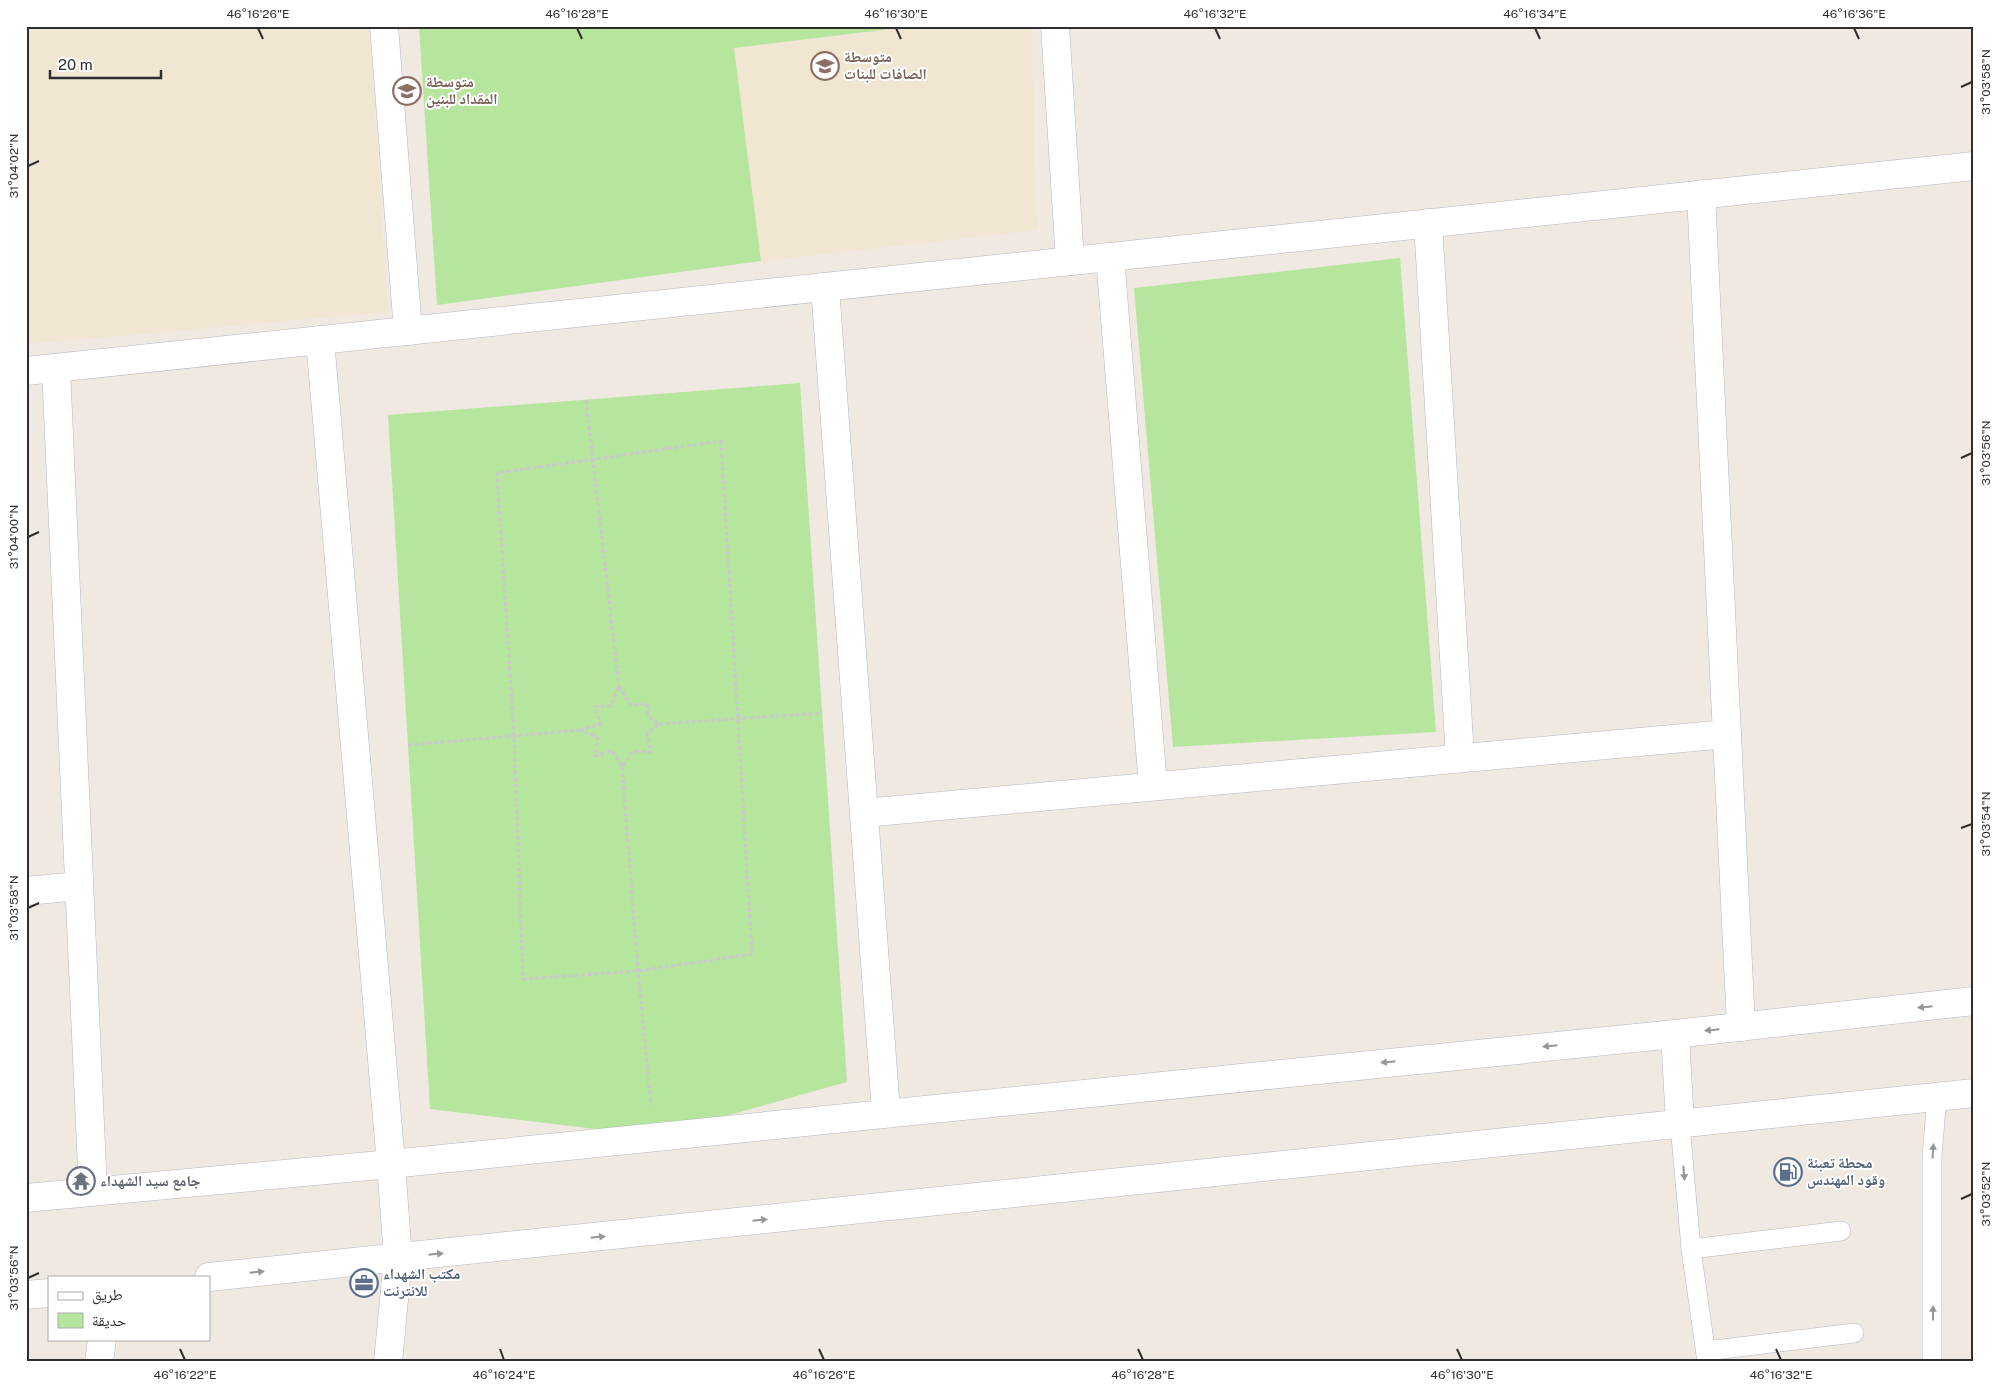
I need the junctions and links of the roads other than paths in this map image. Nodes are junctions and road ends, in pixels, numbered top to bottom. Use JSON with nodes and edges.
{"nodes":[{"id":1,"x":384,"y":26,"type":"edge"},
{"id":2,"x":1055,"y":26,"type":"edge"},
{"id":3,"x":1974,"y":166,"type":"edge"},
{"id":4,"x":1701,"y":194,"type":"junction"},
{"id":5,"x":1428,"y":223,"type":"junction"},
{"id":6,"x":1110,"y":257,"type":"junction"},
{"id":7,"x":1070,"y":261,"type":"junction"},
{"id":8,"x":825,"y":287,"type":"junction"},
{"id":9,"x":408,"y":331,"type":"junction"},
{"id":10,"x":320,"y":340,"type":"junction"},
{"id":11,"x":56,"y":368,"type":"junction"},
{"id":12,"x":26,"y":372,"type":"edge"},
{"id":13,"x":1727,"y":734,"type":"junction"},
{"id":14,"x":1460,"y":758,"type":"junction"},
{"id":15,"x":1153,"y":786,"type":"junction"},
{"id":16,"x":864,"y":813,"type":"junction"},
{"id":17,"x":79,"y":886,"type":"junction"},
{"id":18,"x":26,"y":891,"type":"edge"},
{"id":19,"x":1974,"y":1001,"type":"edge"},
{"id":20,"x":1741,"y":1027,"type":"junction"},
{"id":21,"x":1675,"y":1034,"type":"junction"},
{"id":22,"x":1974,"y":1093,"type":"edge"},
{"id":23,"x":1937,"y":1096,"type":"junction"},
{"id":24,"x":886,"y":1112,"type":"junction"},
{"id":25,"x":1680,"y":1124,"type":"junction"},
{"id":26,"x":392,"y":1164,"type":"junction"},
{"id":27,"x":94,"y":1191,"type":"junction"},
{"id":28,"x":26,"y":1198,"type":"edge"},
{"id":29,"x":1840,"y":1231,"type":"dead end"},
{"id":30,"x":1691,"y":1249,"type":"junction"},
{"id":31,"x":398,"y":1258,"type":"junction"},
{"id":32,"x":210,"y":1277,"type":"edge"},
{"id":33,"x":48,"y":1293,"type":"edge"},
{"id":34,"x":26,"y":1295,"type":"edge"},
{"id":35,"x":1854,"y":1333,"type":"dead end"},
{"id":36,"x":102,"y":1340,"type":"edge"},
{"id":37,"x":1707,"y":1356,"type":"edge"},
{"id":38,"x":99,"y":1362,"type":"edge"},
{"id":39,"x":388,"y":1362,"type":"edge"},
{"id":40,"x":1932,"y":1362,"type":"edge"}],
"edges":[{"from":1,"to":9,"type":"street"},
{"from":2,"to":7,"type":"street"},
{"from":3,"to":4,"type":"street"},
{"from":4,"to":5,"type":"street"},
{"from":4,"to":13,"type":"street"},
{"from":5,"to":6,"type":"street"},
{"from":5,"to":14,"type":"street"},
{"from":6,"to":7,"type":"street"},
{"from":6,"to":15,"type":"street"},
{"from":7,"to":8,"type":"street"},
{"from":8,"to":9,"type":"street"},
{"from":8,"to":16,"type":"street"},
{"from":9,"to":10,"type":"street"},
{"from":10,"to":11,"type":"street"},
{"from":10,"to":26,"type":"street"},
{"from":11,"to":12,"type":"street"},
{"from":11,"to":17,"type":"street"},
{"from":13,"to":14,"type":"street"},
{"from":13,"to":20,"type":"street"},
{"from":14,"to":15,"type":"street"},
{"from":15,"to":16,"type":"street"},
{"from":16,"to":24,"type":"street"},
{"from":17,"to":18,"type":"street"},
{"from":17,"to":27,"type":"street"},
{"from":19,"to":20,"type":"street","one_way":true},
{"from":20,"to":21,"type":"street","one_way":true},
{"from":21,"to":24,"type":"street","one_way":true},
{"from":21,"to":25,"type":"street"},
{"from":22,"to":23,"type":"street"},
{"from":23,"to":25,"type":"street"},
{"from":40,"to":23,"type":"lane","one_way":true},
{"from":24,"to":26,"type":"street"},
{"from":25,"to":30,"type":"lane","one_way":true},
{"from":31,"to":25,"type":"street","one_way":true},
{"from":26,"to":27,"type":"street"},
{"from":26,"to":31,"type":"street"},
{"from":27,"to":28,"type":"street"},
{"from":29,"to":30,"type":"lane"},
{"from":30,"to":37,"type":"lane"},
{"from":32,"to":31,"type":"street","one_way":true},
{"from":31,"to":39,"type":"street"},
{"from":33,"to":34,"type":"street"},
{"from":35,"to":37,"type":"lane"},
{"from":36,"to":38,"type":"street"}]}
